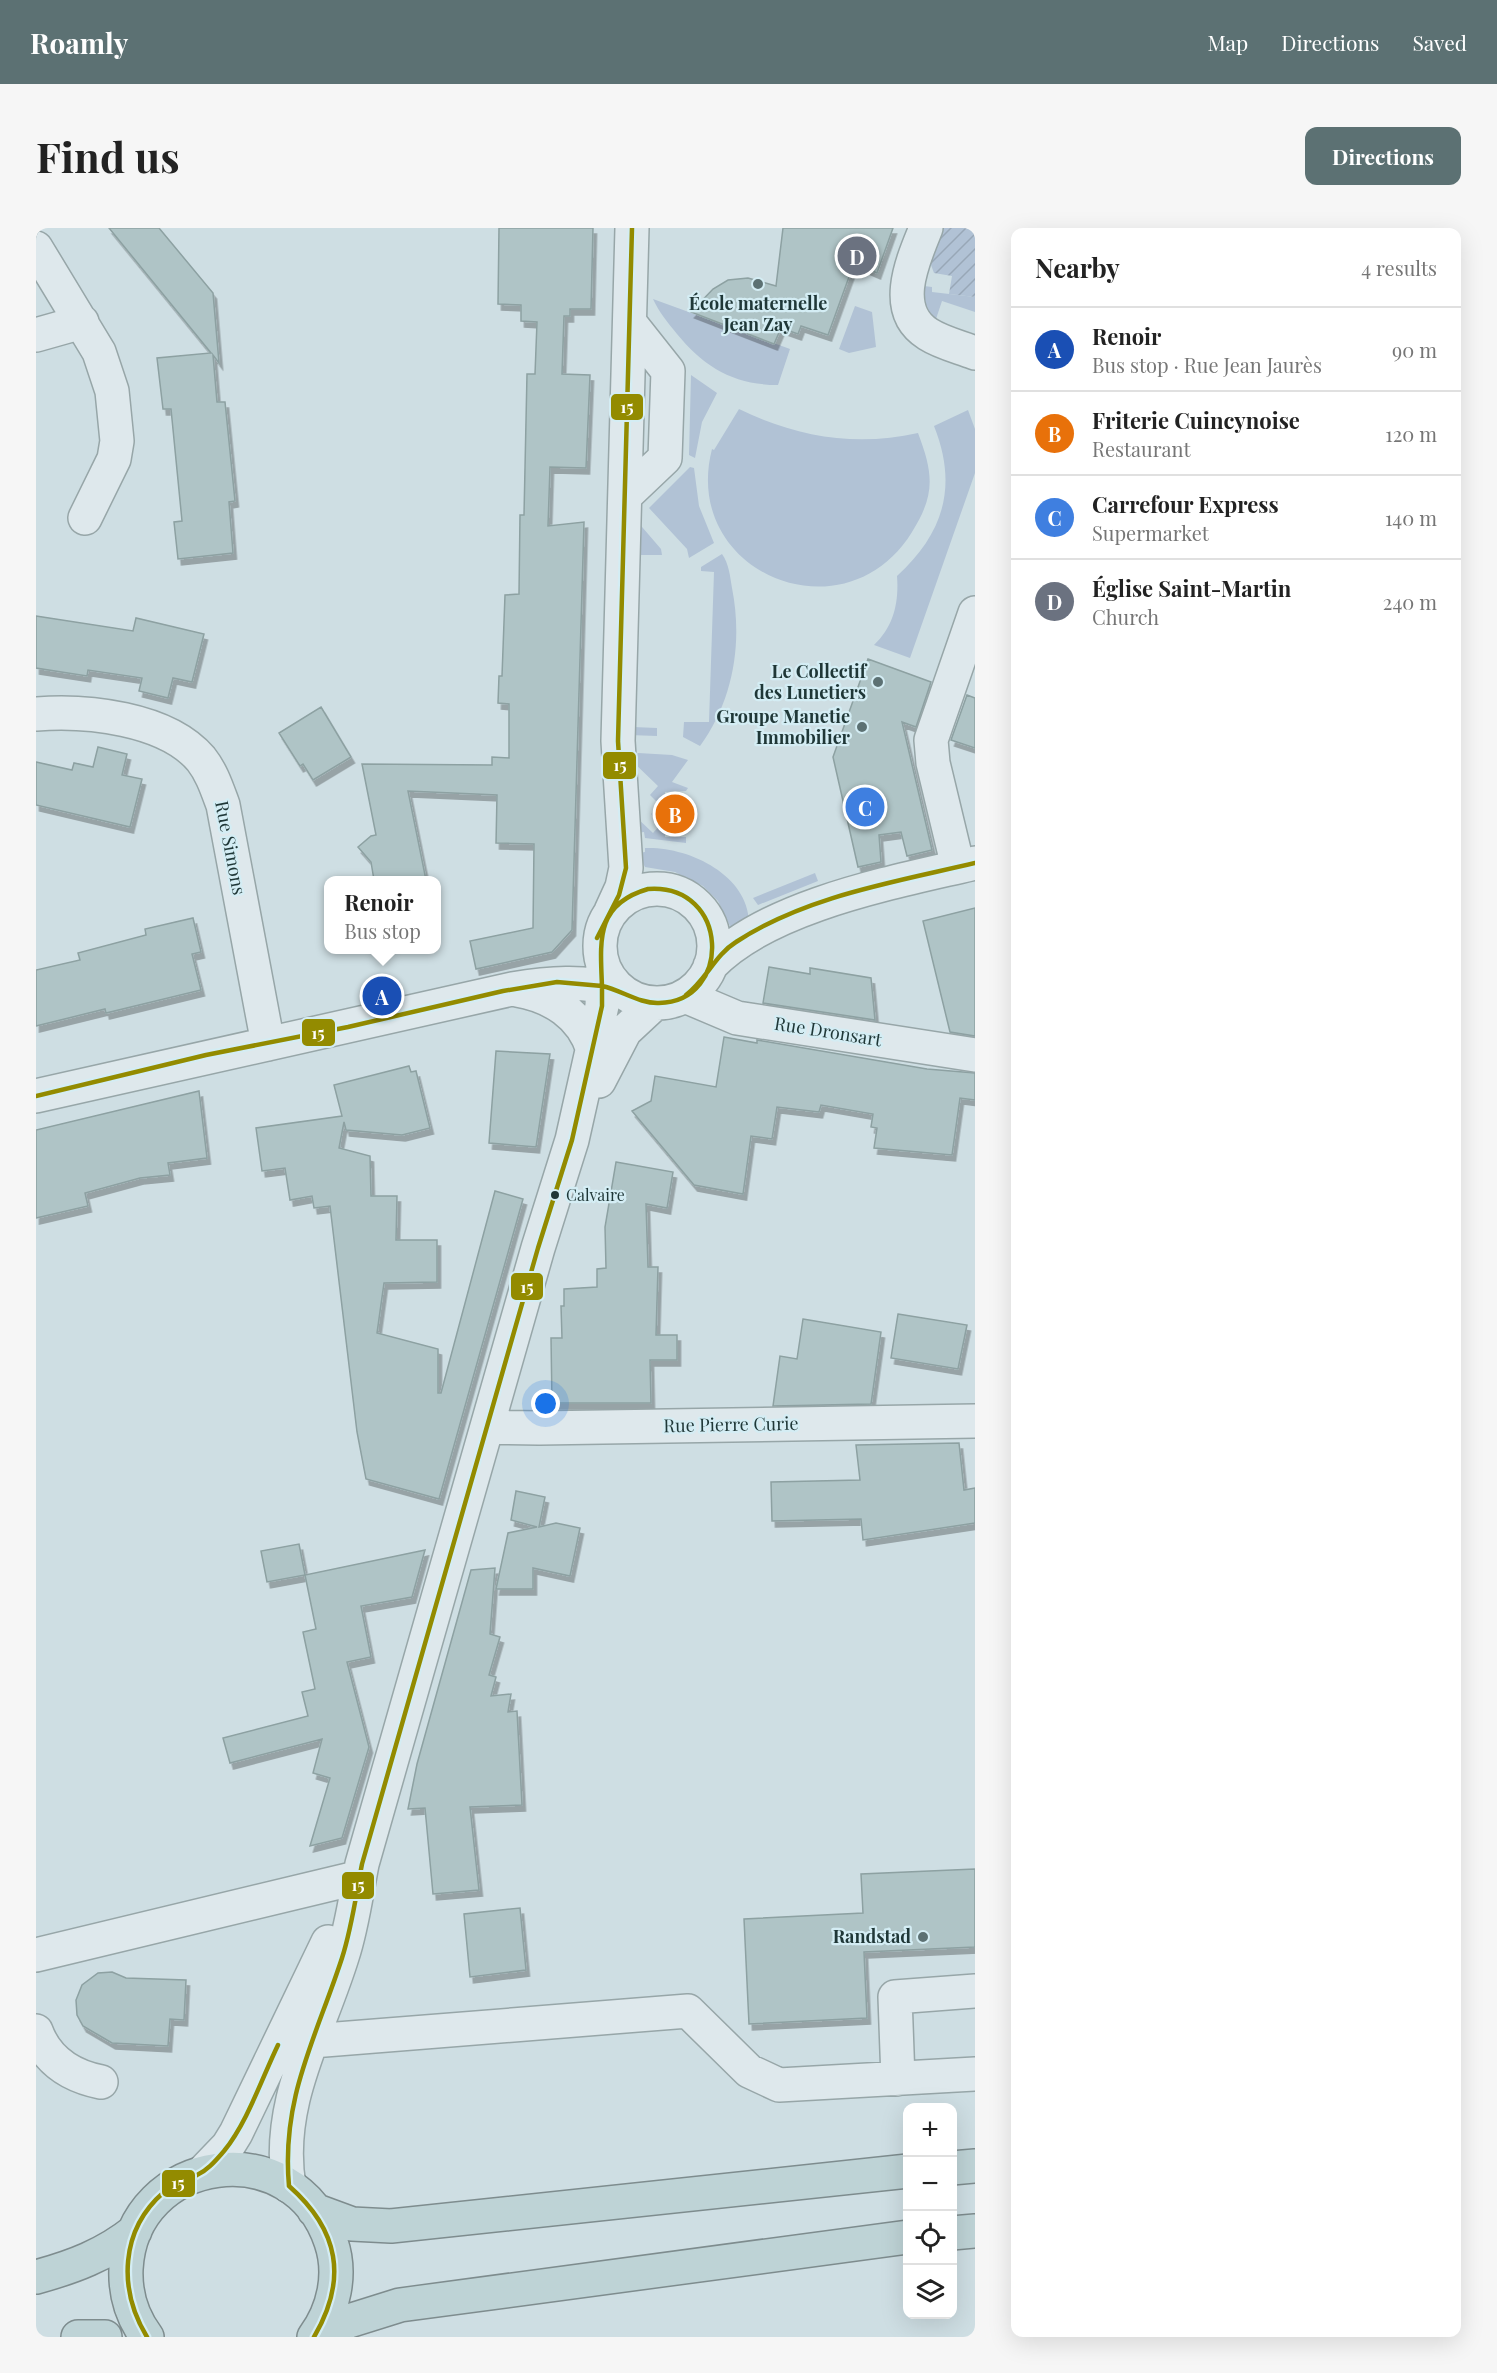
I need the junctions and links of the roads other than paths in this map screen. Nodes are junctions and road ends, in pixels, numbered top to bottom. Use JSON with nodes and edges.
{"nodes":[{"id":1,"x":632,"y":228,"type":"edge"},
{"id":2,"x":926,"y":228,"type":"edge"},
{"id":3,"x":36,"y":248,"type":"edge"},
{"id":4,"x":82,"y":322,"type":"junction"},
{"id":5,"x":36,"y":335,"type":"edge"},
{"id":6,"x":975,"y":353,"type":"edge"},
{"id":7,"x":85,"y":518,"type":"dead end"},
{"id":8,"x":975,"y":613,"type":"edge"},
{"id":9,"x":36,"y":714,"type":"edge"},
{"id":10,"x":966,"y":865,"type":"edge"},
{"id":11,"x":606,"y":922,"type":"junction"},
{"id":12,"x":711,"y":966,"type":"junction"},
{"id":13,"x":609,"y":981,"type":"junction"},
{"id":14,"x":512,"y":989,"type":"junction"},
{"id":15,"x":670,"y":999,"type":"junction"},
{"id":16,"x":268,"y":1044,"type":"junction"},
{"id":17,"x":593,"y":1050,"type":"junction"},
{"id":18,"x":975,"y":1055,"type":"edge"},
{"id":19,"x":36,"y":1096,"type":"edge"},
{"id":20,"x":572,"y":1140,"type":"junction"},
{"id":21,"x":975,"y":1421,"type":"edge"},
{"id":22,"x":487,"y":1426,"type":"junction"},
{"id":23,"x":359,"y":1871,"type":"junction"},
{"id":24,"x":36,"y":1955,"type":"edge"},
{"id":25,"x":975,"y":1991,"type":"edge"},
{"id":26,"x":36,"y":2031,"type":"edge"},
{"id":27,"x":312,"y":2041,"type":"junction"},
{"id":28,"x":975,"y":2074,"type":"edge"},
{"id":29,"x":898,"y":2079,"type":"junction"},
{"id":30,"x":101,"y":2082,"type":"dead end"},
{"id":31,"x":975,"y":2166,"type":"edge"},
{"id":32,"x":957,"y":2168,"type":"edge"},
{"id":33,"x":203,"y":2172,"type":"junction"},
{"id":34,"x":903,"y":2172,"type":"edge"},
{"id":35,"x":289,"y":2186,"type":"junction"},
{"id":36,"x":314,"y":2210,"type":"junction"},
{"id":37,"x":135,"y":2231,"type":"junction"},
{"id":38,"x":975,"y":2231,"type":"edge"},
{"id":39,"x":957,"y":2233,"type":"edge"},
{"id":40,"x":903,"y":2238,"type":"edge"},
{"id":41,"x":36,"y":2277,"type":"edge"},
{"id":42,"x":78,"y":2337,"type":"edge"},
{"id":43,"x":105,"y":2337,"type":"edge"},
{"id":44,"x":147,"y":2337,"type":"edge"},
{"id":45,"x":316,"y":2337,"type":"edge"}],
"edges":[{"from":1,"to":11,"type":"street"},
{"from":2,"to":6,"type":"street"},
{"from":3,"to":4,"type":"street"},
{"from":4,"to":5,"type":"street"},
{"from":4,"to":7,"type":"street"},
{"from":8,"to":10,"type":"street"},
{"from":9,"to":16,"type":"street","name":"Rue Simons"},
{"from":10,"to":12,"type":"street"},
{"from":11,"to":12,"type":"street"},
{"from":11,"to":13,"type":"street"},
{"from":11,"to":14,"type":"street"},
{"from":12,"to":15,"type":"street"},
{"from":13,"to":14,"type":"street"},
{"from":13,"to":15,"type":"street"},
{"from":13,"to":17,"type":"street"},
{"from":14,"to":16,"type":"street"},
{"from":14,"to":17,"type":"street"},
{"from":15,"to":18,"type":"street","name":"Rue Dronsart"},
{"from":15,"to":20,"type":"street"},
{"from":16,"to":19,"type":"street"},
{"from":17,"to":20,"type":"street"},
{"from":20,"to":22,"type":"street"},
{"from":21,"to":22,"type":"street","name":"Rue Pierre Curie"},
{"from":22,"to":23,"type":"street"},
{"from":23,"to":24,"type":"street"},
{"from":23,"to":27,"type":"street"},
{"from":23,"to":33,"type":"street"},
{"from":25,"to":29,"type":"street"},
{"from":26,"to":30,"type":"street"},
{"from":27,"to":29,"type":"street"},
{"from":27,"to":35,"type":"street"},
{"from":28,"to":29,"type":"street"},
{"from":31,"to":32,"type":"highway"},
{"from":33,"to":35,"type":"highway"},
{"from":33,"to":37,"type":"highway"},
{"from":34,"to":36,"type":"highway"},
{"from":35,"to":36,"type":"highway"},
{"from":36,"to":45,"type":"highway"},
{"from":37,"to":41,"type":"highway"},
{"from":37,"to":44,"type":"highway"},
{"from":38,"to":39,"type":"highway"},
{"from":40,"to":45,"type":"highway"},
{"from":42,"to":43,"type":"highway"}]}
